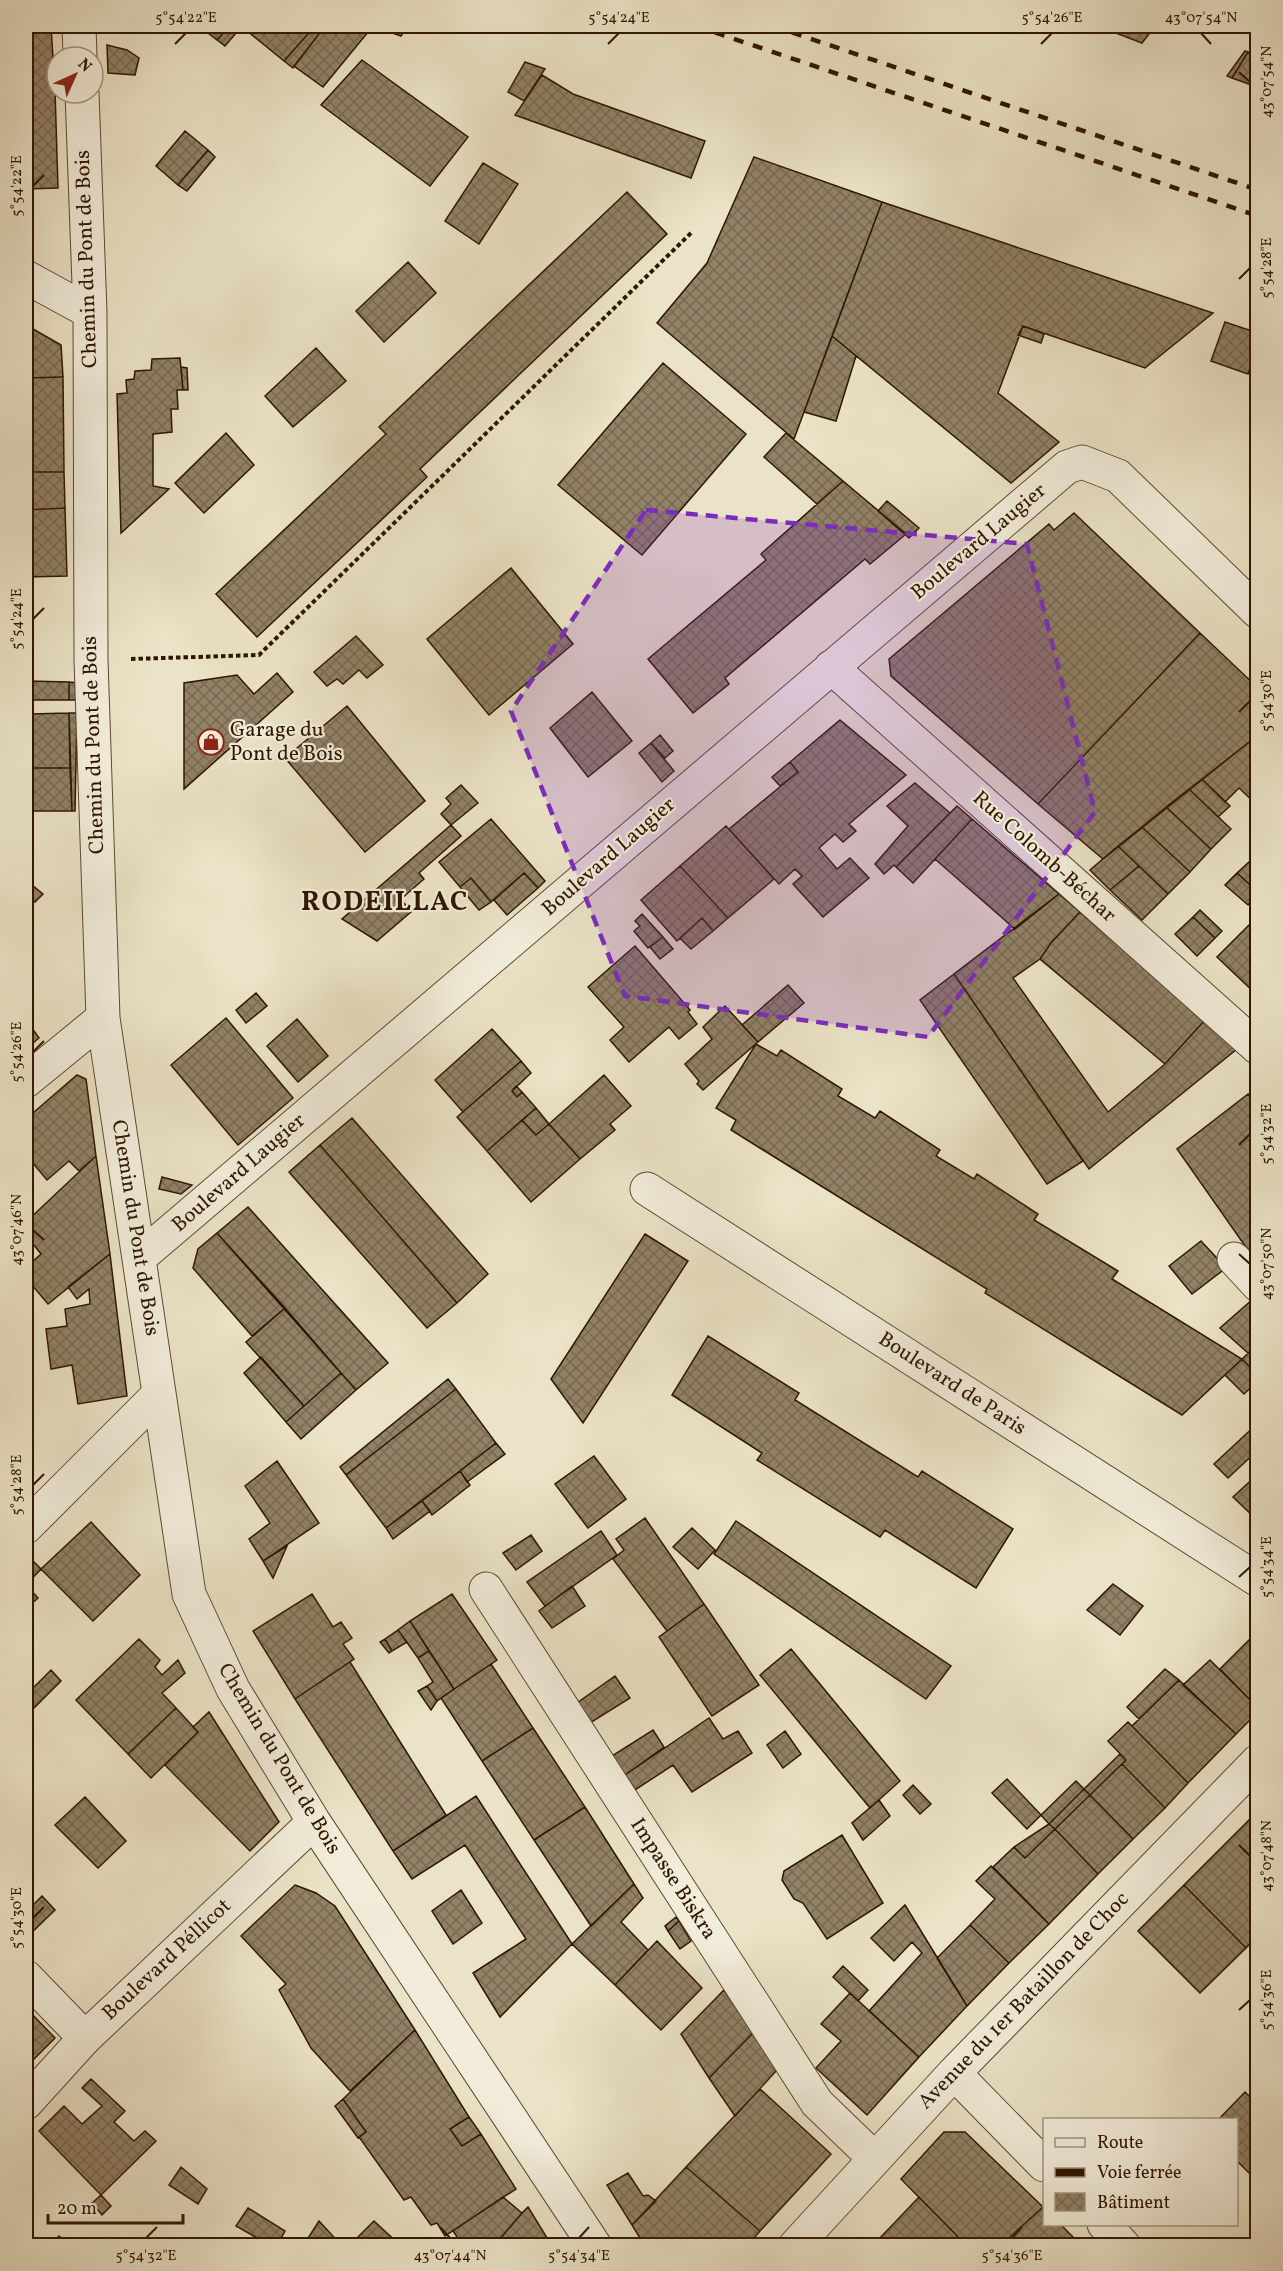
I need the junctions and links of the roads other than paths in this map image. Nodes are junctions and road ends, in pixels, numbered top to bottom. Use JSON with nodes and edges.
{"nodes":[{"id":1,"x":79,"y":26,"type":"edge"},
{"id":2,"x":80,"y":45,"type":"edge"},
{"id":3,"x":82,"y":105,"type":"edge"},
{"id":4,"x":26,"y":277,"type":"edge"},
{"id":5,"x":90,"y":312,"type":"junction"},
{"id":6,"x":1257,"y":612,"type":"edge"},
{"id":7,"x":831,"y":666,"type":"junction"},
{"id":8,"x":103,"y":1018,"type":"junction"},
{"id":9,"x":1257,"y":1048,"type":"edge"},
{"id":10,"x":26,"y":1081,"type":"edge"},
{"id":11,"x":647,"y":1188,"type":"dead end"},
{"id":12,"x":139,"y":1258,"type":"junction"},
{"id":13,"x":1234,"y":1259,"type":"dead end"},
{"id":14,"x":1257,"y":1285,"type":"edge"},
{"id":15,"x":159,"y":1394,"type":"junction"},
{"id":16,"x":26,"y":1527,"type":"edge"},
{"id":17,"x":1257,"y":1580,"type":"edge"},
{"id":18,"x":486,"y":1589,"type":"dead end"},
{"id":19,"x":1257,"y":1761,"type":"edge"},
{"id":20,"x":314,"y":1822,"type":"junction"},
{"id":21,"x":26,"y":1977,"type":"edge"},
{"id":22,"x":85,"y":2038,"type":"junction"},
{"id":23,"x":954,"y":2073,"type":"junction"},
{"id":24,"x":26,"y":2103,"type":"edge"},
{"id":25,"x":874,"y":2158,"type":"junction"},
{"id":26,"x":1043,"y":2164,"type":"edge"},
{"id":27,"x":1106,"y":2226,"type":"edge"},
{"id":28,"x":595,"y":2246,"type":"edge"},
{"id":29,"x":795,"y":2246,"type":"edge"},
{"id":30,"x":1125,"y":2246,"type":"edge"}],
"edges":[{"from":1,"to":2,"type":"street"},
{"from":3,"to":5,"type":"street","name":"Chemin du Pont de Bois"},
{"from":4,"to":5,"type":"street"},
{"from":5,"to":8,"type":"street","name":"Chemin du Pont de Bois"},
{"from":6,"to":7,"type":"street","name":"Boulevard Laugier"},
{"from":7,"to":9,"type":"street","name":"Rue Colomb-Béchar"},
{"from":7,"to":12,"type":"street","name":"Boulevard Laugier"},
{"from":8,"to":10,"type":"street"},
{"from":8,"to":12,"type":"street","name":"Chemin du Pont de Bois"},
{"from":11,"to":17,"type":"street","name":"Boulevard de Paris"},
{"from":12,"to":15,"type":"street","name":"Chemin du Pont de Bois"},
{"from":13,"to":14,"type":"street"},
{"from":15,"to":16,"type":"street"},
{"from":15,"to":20,"type":"street","name":"Chemin du Pont de Bois"},
{"from":18,"to":25,"type":"street","name":"Impasse Biskra"},
{"from":19,"to":23,"type":"street","name":"Avenue du 1er Bataillon de Choc"},
{"from":20,"to":22,"type":"street","name":"Boulevard Péllicot"},
{"from":20,"to":28,"type":"street","name":"Chemin du Pont de Bois"},
{"from":21,"to":22,"type":"street"},
{"from":22,"to":24,"type":"street","name":"Boulevard Péllicot"},
{"from":23,"to":25,"type":"street","name":"Avenue du 1er Bataillon de Choc"},
{"from":23,"to":26,"type":"street"},
{"from":25,"to":29,"type":"street","name":"Avenue du 1er Bataillon de Choc"},
{"from":27,"to":30,"type":"street"}]}
